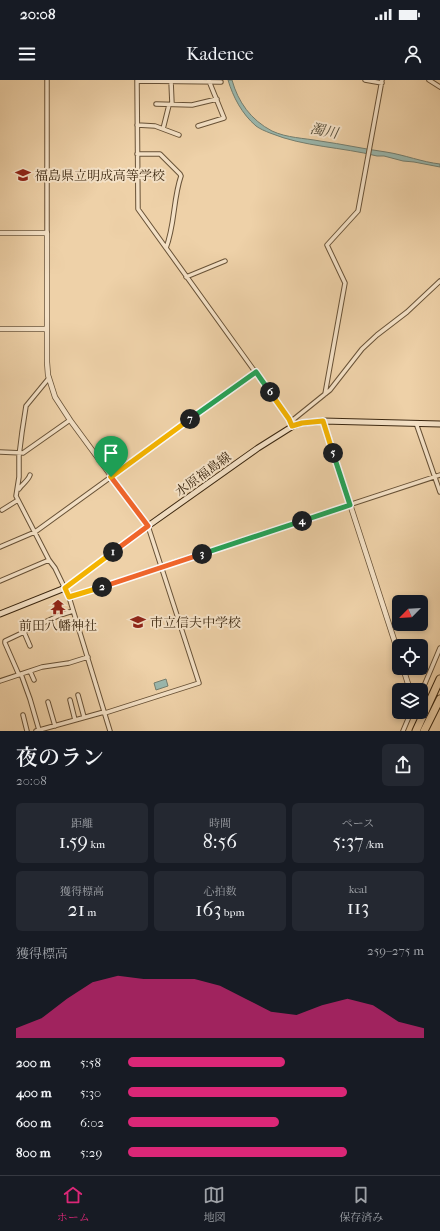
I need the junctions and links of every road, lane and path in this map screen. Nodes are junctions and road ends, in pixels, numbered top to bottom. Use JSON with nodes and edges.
{"nodes":[{"id":1,"x":47,"y":80,"type":"edge"},
{"id":2,"x":137,"y":80,"type":"edge"},
{"id":3,"x":365,"y":80,"type":"edge"},
{"id":4,"x":429,"y":80,"type":"edge"},
{"id":5,"x":171,"y":81,"type":"junction"},
{"id":6,"x":201,"y":81,"type":"edge"},
{"id":7,"x":209,"y":82,"type":"junction"},
{"id":8,"x":221,"y":82,"type":"dead end"},
{"id":9,"x":382,"y":82,"type":"edge"},
{"id":10,"x":440,"y":87,"type":"edge"},
{"id":11,"x":217,"y":99,"type":"junction"},
{"id":12,"x":156,"y":104,"type":"dead end"},
{"id":13,"x":170,"y":104,"type":"junction"},
{"id":14,"x":137,"y":125,"type":"junction"},
{"id":15,"x":198,"y":126,"type":"dead end"},
{"id":16,"x":163,"y":129,"type":"junction"},
{"id":17,"x":179,"y":135,"type":"dead end"},
{"id":18,"x":137,"y":154,"type":"junction"},
{"id":19,"x":0,"y":233,"type":"edge"},
{"id":20,"x":47,"y":233,"type":"junction"},
{"id":21,"x":166,"y":248,"type":"junction"},
{"id":22,"x":225,"y":261,"type":"dead end"},
{"id":23,"x":186,"y":277,"type":"junction"},
{"id":24,"x":440,"y":281,"type":"edge"},
{"id":25,"x":0,"y":329,"type":"edge"},
{"id":26,"x":47,"y":329,"type":"junction"},
{"id":27,"x":256,"y":372,"type":"junction"},
{"id":28,"x":49,"y":378,"type":"junction"},
{"id":29,"x":325,"y":394,"type":"junction"},
{"id":30,"x":70,"y":420,"type":"junction"},
{"id":31,"x":323,"y":421,"type":"junction"},
{"id":32,"x":416,"y":423,"type":"junction"},
{"id":33,"x":440,"y":424,"type":"edge"},
{"id":34,"x":292,"y":426,"type":"junction"},
{"id":35,"x":0,"y":452,"type":"edge"},
{"id":36,"x":20,"y":453,"type":"junction"},
{"id":37,"x":30,"y":475,"type":"dead end"},
{"id":38,"x":440,"y":475,"type":"edge"},
{"id":39,"x":111,"y":477,"type":"junction"},
{"id":40,"x":434,"y":477,"type":"junction"},
{"id":41,"x":18,"y":490,"type":"junction"},
{"id":42,"x":440,"y":492,"type":"edge"},
{"id":43,"x":18,"y":500,"type":"junction"},
{"id":44,"x":350,"y":505,"type":"junction"},
{"id":45,"x":2,"y":510,"type":"dead end"},
{"id":46,"x":148,"y":526,"type":"junction"},
{"id":47,"x":35,"y":532,"type":"junction"},
{"id":48,"x":0,"y":547,"type":"edge"},
{"id":49,"x":49,"y":560,"type":"junction"},
{"id":50,"x":162,"y":568,"type":"junction"},
{"id":51,"x":0,"y":581,"type":"edge"},
{"id":52,"x":65,"y":588,"type":"junction"},
{"id":53,"x":69,"y":597,"type":"junction"},
{"id":54,"x":73,"y":611,"type":"junction"},
{"id":55,"x":0,"y":614,"type":"edge"},
{"id":56,"x":24,"y":632,"type":"junction"},
{"id":57,"x":394,"y":639,"type":"edge"},
{"id":58,"x":5,"y":644,"type":"junction"},
{"id":59,"x":0,"y":646,"type":"edge"},
{"id":60,"x":30,"y":646,"type":"dead end"},
{"id":61,"x":440,"y":648,"type":"edge"},
{"id":62,"x":88,"y":657,"type":"junction"},
{"id":63,"x":30,"y":671,"type":"junction"},
{"id":64,"x":20,"y":675,"type":"junction"},
{"id":65,"x":440,"y":679,"type":"edge"},
{"id":66,"x":34,"y":680,"type":"dead end"},
{"id":67,"x":0,"y":681,"type":"edge"},
{"id":68,"x":425,"y":683,"type":"edge"},
{"id":69,"x":78,"y":695,"type":"dead end"},
{"id":70,"x":440,"y":699,"type":"edge"},
{"id":71,"x":70,"y":700,"type":"dead end"},
{"id":72,"x":48,"y":702,"type":"dead end"},
{"id":73,"x":104,"y":713,"type":"junction"},
{"id":74,"x":23,"y":714,"type":"dead end"},
{"id":75,"x":84,"y":718,"type":"junction"},
{"id":76,"x":408,"y":719,"type":"edge"},
{"id":77,"x":76,"y":720,"type":"junction"},
{"id":78,"x":55,"y":726,"type":"junction"},
{"id":79,"x":38,"y":730,"type":"edge"},
{"id":80,"x":27,"y":731,"type":"edge"},
{"id":81,"x":110,"y":731,"type":"edge"},
{"id":82,"x":403,"y":731,"type":"edge"},
{"id":83,"x":416,"y":731,"type":"edge"},
{"id":84,"x":424,"y":731,"type":"edge"}],
"edges":[{"from":1,"to":20,"type":"street"},
{"from":2,"to":5,"type":"street"},
{"from":2,"to":14,"type":"street"},
{"from":3,"to":9,"type":"street"},
{"from":4,"to":10,"type":"street"},
{"from":5,"to":6,"type":"street"},
{"from":5,"to":13,"type":"street"},
{"from":6,"to":7,"type":"street"},
{"from":7,"to":8,"type":"street"},
{"from":7,"to":11,"type":"street"},
{"from":9,"to":29,"type":"street"},
{"from":11,"to":13,"type":"street"},
{"from":11,"to":15,"type":"street"},
{"from":12,"to":13,"type":"street"},
{"from":13,"to":16,"type":"street"},
{"from":14,"to":16,"type":"street"},
{"from":14,"to":18,"type":"street"},
{"from":16,"to":17,"type":"street"},
{"from":18,"to":21,"type":"street"},
{"from":18,"to":21,"type":"street"},
{"from":19,"to":20,"type":"street"},
{"from":20,"to":26,"type":"street"},
{"from":21,"to":23,"type":"street"},
{"from":22,"to":23,"type":"street"},
{"from":23,"to":27,"type":"street"},
{"from":24,"to":29,"type":"street"},
{"from":25,"to":26,"type":"street"},
{"from":26,"to":28,"type":"street"},
{"from":27,"to":34,"type":"street"},
{"from":27,"to":39,"type":"street"},
{"from":28,"to":30,"type":"street"},
{"from":28,"to":36,"type":"street"},
{"from":29,"to":34,"type":"street"},
{"from":30,"to":36,"type":"street"},
{"from":30,"to":39,"type":"street"},
{"from":31,"to":32,"type":"main road","name":"水原福島線"},
{"from":31,"to":34,"type":"main road","name":"水原福島線"},
{"from":31,"to":44,"type":"street"},
{"from":32,"to":33,"type":"main road","name":"水原福島線"},
{"from":32,"to":40,"type":"street"},
{"from":34,"to":46,"type":"main road","name":"水原福島線"},
{"from":35,"to":36,"type":"street"},
{"from":36,"to":41,"type":"street"},
{"from":37,"to":41,"type":"street"},
{"from":38,"to":40,"type":"street"},
{"from":39,"to":46,"type":"street"},
{"from":39,"to":47,"type":"street"},
{"from":40,"to":42,"type":"street"},
{"from":40,"to":44,"type":"street"},
{"from":41,"to":43,"type":"street"},
{"from":43,"to":45,"type":"street"},
{"from":43,"to":47,"type":"street"},
{"from":44,"to":50,"type":"street"},
{"from":44,"to":57,"type":"street"},
{"from":46,"to":50,"type":"street"},
{"from":46,"to":52,"type":"main road","name":"水原福島線"},
{"from":47,"to":48,"type":"street"},
{"from":47,"to":49,"type":"street"},
{"from":49,"to":51,"type":"street"},
{"from":49,"to":52,"type":"street"},
{"from":50,"to":53,"type":"street"},
{"from":50,"to":73,"type":"street"},
{"from":52,"to":53,"type":"street"},
{"from":52,"to":55,"type":"main road","name":"水原福島線"},
{"from":53,"to":54,"type":"street"},
{"from":54,"to":56,"type":"street"},
{"from":54,"to":62,"type":"street"},
{"from":56,"to":58,"type":"street"},
{"from":56,"to":60,"type":"street"},
{"from":58,"to":59,"type":"street"},
{"from":58,"to":64,"type":"street"},
{"from":61,"to":68,"type":"street"},
{"from":62,"to":63,"type":"street"},
{"from":62,"to":73,"type":"street"},
{"from":63,"to":64,"type":"street"},
{"from":63,"to":66,"type":"street"},
{"from":64,"to":67,"type":"street"},
{"from":64,"to":79,"type":"street"},
{"from":65,"to":83,"type":"highway"},
{"from":69,"to":75,"type":"street"},
{"from":70,"to":84,"type":"highway"},
{"from":71,"to":77,"type":"street"},
{"from":72,"to":78,"type":"street"},
{"from":73,"to":75,"type":"street"},
{"from":73,"to":81,"type":"street"},
{"from":74,"to":80,"type":"street"},
{"from":75,"to":77,"type":"street"},
{"from":76,"to":82,"type":"street"},
{"from":77,"to":78,"type":"street"},
{"from":78,"to":79,"type":"street"}]}
